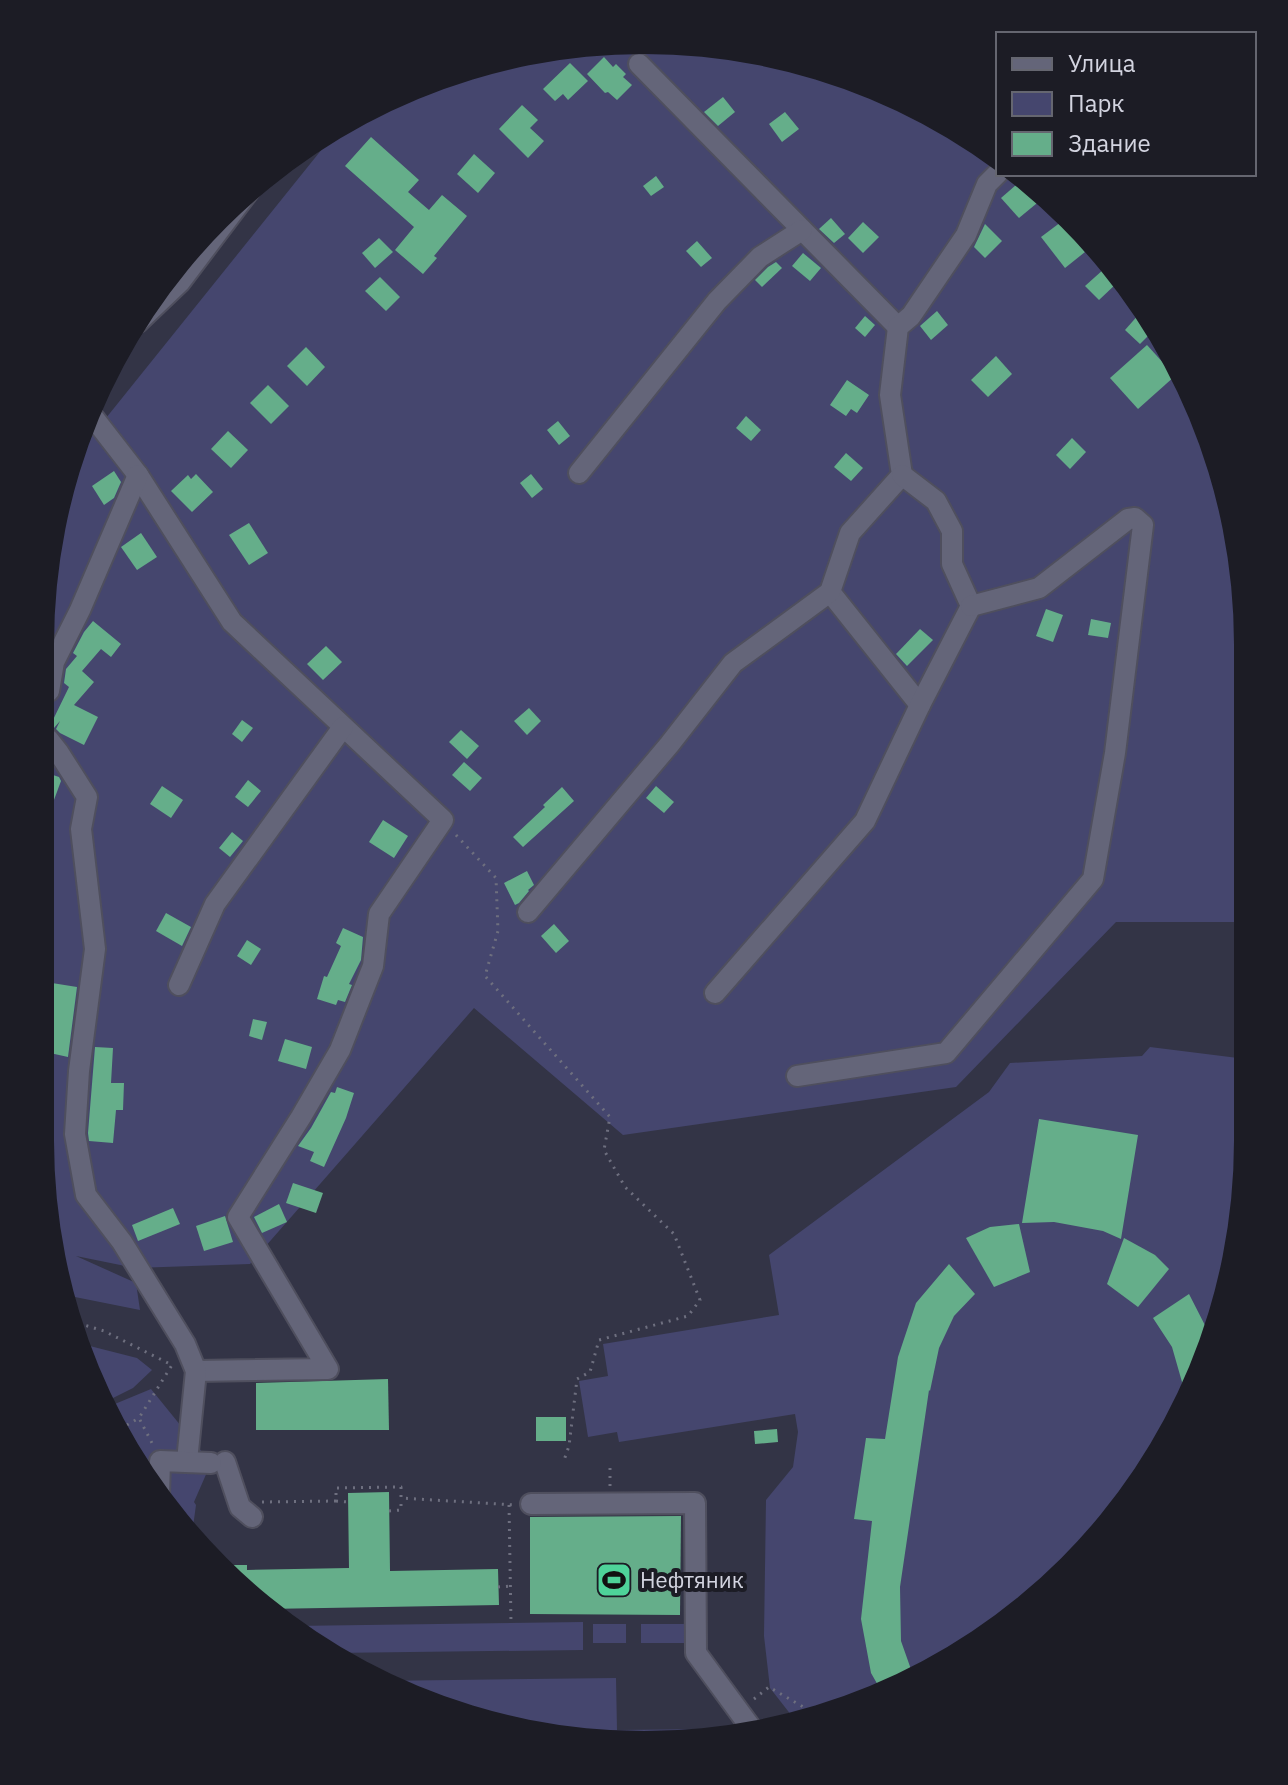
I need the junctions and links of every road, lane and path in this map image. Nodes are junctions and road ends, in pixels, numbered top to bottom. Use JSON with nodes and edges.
{"nodes":[{"id":1,"x":639,"y":64,"type":"dead end"},
{"id":2,"x":996,"y":175,"type":"edge"},
{"id":3,"x":802,"y":230,"type":"junction"},
{"id":4,"x":188,"y":270,"type":"edge"},
{"id":5,"x":174,"y":288,"type":"edge"},
{"id":6,"x":898,"y":327,"type":"junction"},
{"id":7,"x":97,"y":422,"type":"edge"},
{"id":8,"x":579,"y":473,"type":"dead end"},
{"id":9,"x":138,"y":475,"type":"junction"},
{"id":10,"x":902,"y":475,"type":"junction"},
{"id":11,"x":830,"y":592,"type":"junction"},
{"id":12,"x":971,"y":606,"type":"junction"},
{"id":13,"x":54,"y":662,"type":"edge"},
{"id":14,"x":920,"y":705,"type":"junction"},
{"id":15,"x":343,"y":727,"type":"junction"},
{"id":16,"x":54,"y":747,"type":"edge"},
{"id":17,"x":443,"y":820,"type":"junction"},
{"id":18,"x":528,"y":912,"type":"dead end"},
{"id":19,"x":179,"y":985,"type":"dead end"},
{"id":20,"x":715,"y":993,"type":"dead end"},
{"id":21,"x":797,"y":1076,"type":"dead end"},
{"id":22,"x":83,"y":1325,"type":"edge"},
{"id":23,"x":196,"y":1371,"type":"junction"},
{"id":24,"x":139,"y":1418,"type":"junction"},
{"id":25,"x":127,"y":1425,"type":"edge"},
{"id":26,"x":160,"y":1461,"type":"junction"},
{"id":27,"x":187,"y":1461,"type":"junction"},
{"id":28,"x":563,"y":1463,"type":"dead end"},
{"id":29,"x":610,"y":1463,"type":"dead end"},
{"id":30,"x":160,"y":1478,"type":"edge"},
{"id":31,"x":401,"y":1498,"type":"junction"},
{"id":32,"x":336,"y":1501,"type":"junction"},
{"id":33,"x":348,"y":1502,"type":"dead end"},
{"id":34,"x":610,"y":1503,"type":"junction"},
{"id":35,"x":531,"y":1504,"type":"joint"},
{"id":36,"x":509,"y":1505,"type":"junction"},
{"id":37,"x":252,"y":1510,"type":"joint"},
{"id":38,"x":389,"y":1511,"type":"dead end"},
{"id":39,"x":511,"y":1586,"type":"junction"},
{"id":40,"x":498,"y":1587,"type":"dead end"},
{"id":41,"x":511,"y":1623,"type":"dead end"},
{"id":42,"x":769,"y":1687,"type":"dead end"},
{"id":43,"x":806,"y":1708,"type":"edge"},
{"id":44,"x":747,"y":1722,"type":"edge"}],
"edges":[{"from":1,"to":3,"type":"street"},
{"from":2,"to":6,"type":"street"},
{"from":3,"to":6,"type":"street"},
{"from":3,"to":8,"type":"street"},
{"from":4,"to":5,"type":"street"},
{"from":6,"to":10,"type":"street"},
{"from":7,"to":9,"type":"street"},
{"from":9,"to":13,"type":"street"},
{"from":9,"to":15,"type":"street"},
{"from":10,"to":11,"type":"street"},
{"from":10,"to":12,"type":"street"},
{"from":11,"to":14,"type":"street"},
{"from":11,"to":18,"type":"street"},
{"from":12,"to":14,"type":"street"},
{"from":12,"to":21,"type":"street"},
{"from":14,"to":20,"type":"street"},
{"from":15,"to":17,"type":"street"},
{"from":15,"to":19,"type":"street"},
{"from":16,"to":23,"type":"street"},
{"from":17,"to":23,"type":"street"},
{"from":17,"to":28,"type":"path"},
{"from":22,"to":24,"type":"path"},
{"from":23,"to":27,"type":"street"},
{"from":24,"to":25,"type":"path"},
{"from":24,"to":26,"type":"path"},
{"from":26,"to":27,"type":"street"},
{"from":26,"to":30,"type":"street"},
{"from":27,"to":37,"type":"street"},
{"from":29,"to":34,"type":"path"},
{"from":31,"to":32,"type":"path"},
{"from":31,"to":36,"type":"path"},
{"from":31,"to":38,"type":"path"},
{"from":32,"to":33,"type":"path"},
{"from":32,"to":37,"type":"path"},
{"from":34,"to":35,"type":"street"},
{"from":34,"to":44,"type":"street"},
{"from":35,"to":36,"type":"path"},
{"from":36,"to":39,"type":"path"},
{"from":39,"to":40,"type":"path"},
{"from":39,"to":41,"type":"path"},
{"from":42,"to":43,"type":"path"}]}
